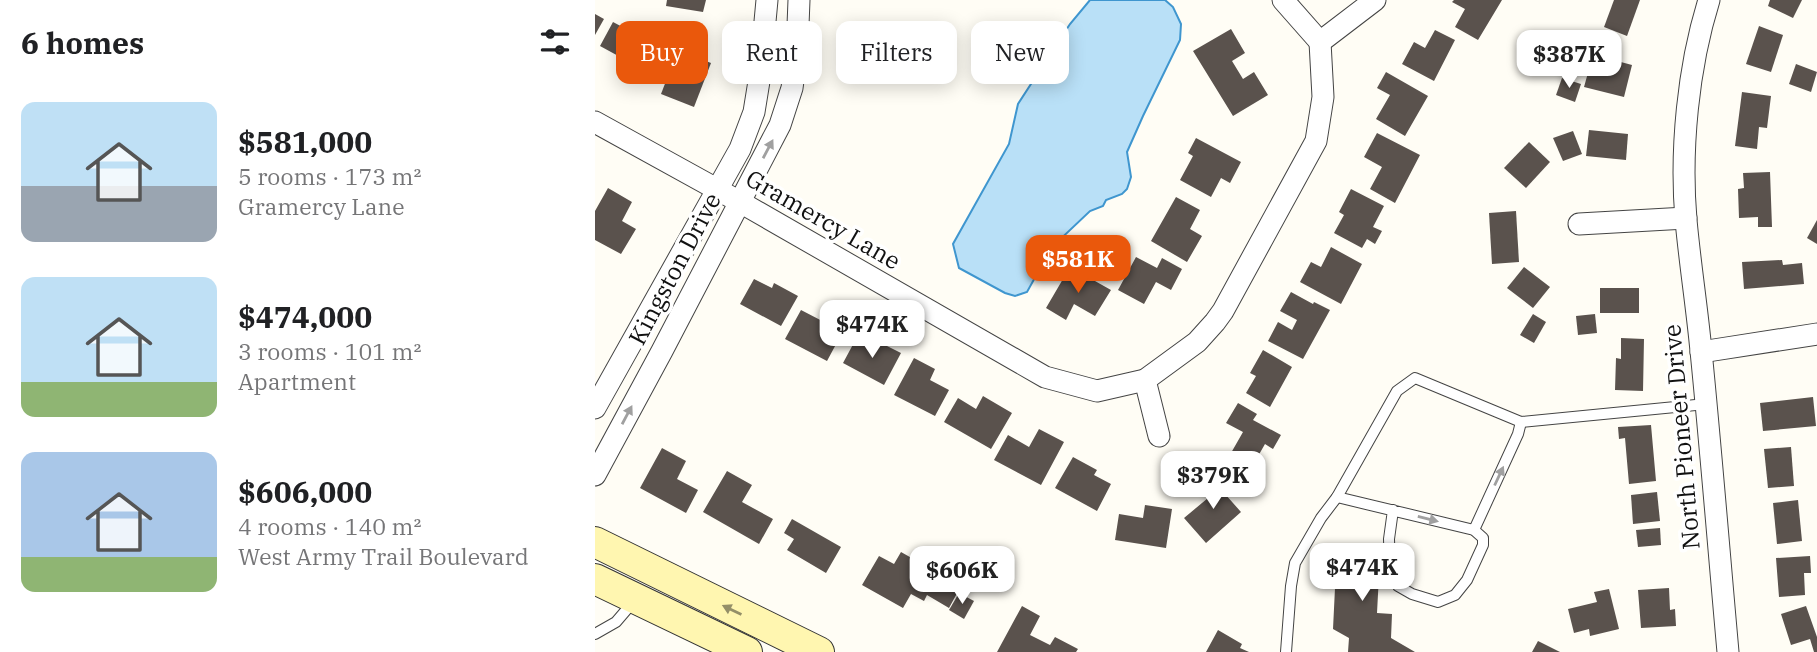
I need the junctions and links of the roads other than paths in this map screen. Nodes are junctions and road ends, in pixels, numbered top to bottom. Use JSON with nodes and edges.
{"nodes":[{"id":1,"x":767,"y":0,"type":"edge"},
{"id":2,"x":799,"y":0,"type":"edge"},
{"id":3,"x":1283,"y":0,"type":"edge"},
{"id":4,"x":1375,"y":0,"type":"edge"},
{"id":5,"x":1709,"y":0,"type":"edge"},
{"id":6,"x":765,"y":21,"type":"edge"},
{"id":7,"x":798,"y":21,"type":"edge"},
{"id":8,"x":1320,"y":42,"type":"junction"},
{"id":9,"x":759,"y":84,"type":"edge"},
{"id":10,"x":793,"y":84,"type":"edge"},
{"id":11,"x":595,"y":122,"type":"edge"},
{"id":12,"x":716,"y":190,"type":"junction"},
{"id":13,"x":740,"y":202,"type":"junction"},
{"id":14,"x":1686,"y":218,"type":"junction"},
{"id":15,"x":1579,"y":224,"type":"dead end"},
{"id":16,"x":1817,"y":334,"type":"edge"},
{"id":17,"x":1701,"y":352,"type":"junction"},
{"id":18,"x":1145,"y":380,"type":"junction"},
{"id":19,"x":1706,"y":404,"type":"junction"},
{"id":20,"x":595,"y":408,"type":"edge"},
{"id":21,"x":1521,"y":422,"type":"junction"},
{"id":22,"x":1159,"y":436,"type":"dead end"},
{"id":23,"x":595,"y":475,"type":"edge"},
{"id":24,"x":1337,"y":497,"type":"junction"},
{"id":25,"x":1388,"y":509,"type":"junction"},
{"id":26,"x":1474,"y":530,"type":"junction"},
{"id":27,"x":595,"y":542,"type":"edge"},
{"id":28,"x":595,"y":579,"type":"edge"},
{"id":29,"x":636,"y":599,"type":"junction"},
{"id":30,"x":595,"y":634,"type":"edge"},
{"id":31,"x":799,"y":648,"type":"edge"},
{"id":32,"x":747,"y":652,"type":"edge"},
{"id":33,"x":1286,"y":652,"type":"edge"},
{"id":34,"x":1728,"y":652,"type":"edge"}],
"edges":[{"from":1,"to":6,"type":"street","name":"Kingston Drive"},
{"from":2,"to":7,"type":"street","name":"Kingston Drive"},
{"from":3,"to":8,"type":"street"},
{"from":4,"to":8,"type":"street"},
{"from":5,"to":14,"type":"street","name":"North Pioneer Drive"},
{"from":8,"to":18,"type":"street"},
{"from":9,"to":12,"type":"street","name":"Kingston Drive"},
{"from":13,"to":10,"type":"street","name":"Kingston Drive","one_way":true},
{"from":11,"to":12,"type":"street","name":"Gramercy Lane"},
{"from":12,"to":13,"type":"street","name":"Gramercy Lane"},
{"from":12,"to":20,"type":"street","name":"Kingston Drive"},
{"from":13,"to":18,"type":"street","name":"Gramercy Lane"},
{"from":23,"to":13,"type":"street","name":"Kingston Drive","one_way":true},
{"from":14,"to":15,"type":"street"},
{"from":14,"to":17,"type":"street","name":"North Pioneer Drive"},
{"from":16,"to":17,"type":"street"},
{"from":17,"to":19,"type":"street","name":"North Pioneer Drive"},
{"from":18,"to":22,"type":"street"},
{"from":19,"to":21,"type":"lane"},
{"from":19,"to":34,"type":"street","name":"North Pioneer Drive"},
{"from":21,"to":24,"type":"lane"},
{"from":26,"to":21,"type":"lane","one_way":true},
{"from":24,"to":25,"type":"lane"},
{"from":24,"to":33,"type":"lane"},
{"from":25,"to":26,"type":"lane","one_way":true},
{"from":25,"to":26,"type":"lane"},
{"from":31,"to":27,"type":"main road","one_way":true},
{"from":28,"to":29,"type":"main road"},
{"from":29,"to":30,"type":"lane"},
{"from":29,"to":32,"type":"main road"}]}
